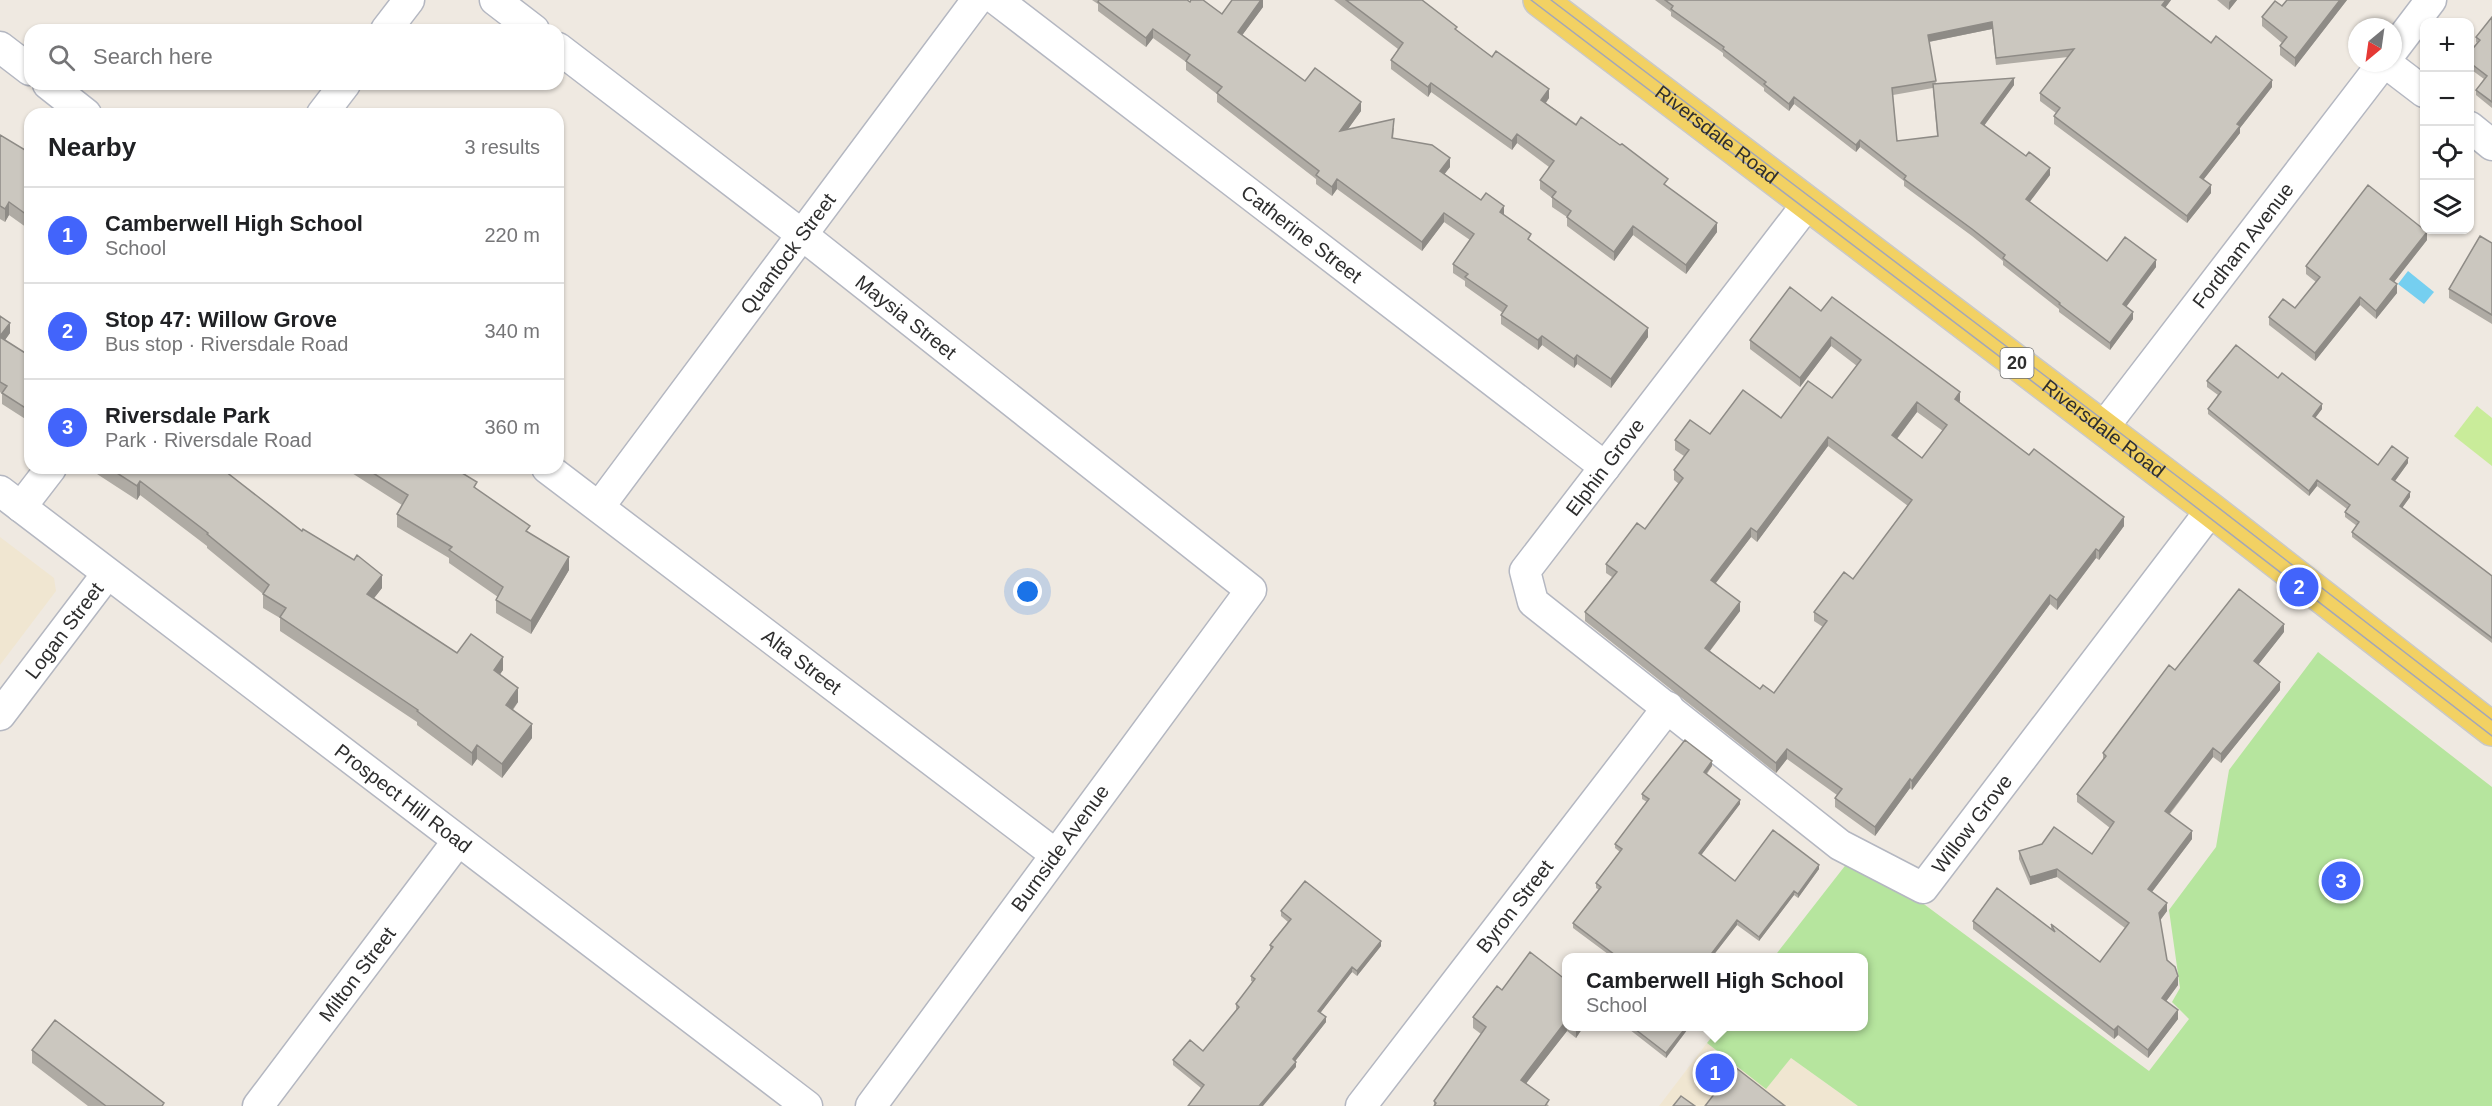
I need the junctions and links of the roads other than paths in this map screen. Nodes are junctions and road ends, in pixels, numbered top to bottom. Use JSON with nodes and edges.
{"nodes":[{"id":1,"x":409,"y":0,"type":"edge"},
{"id":2,"x":495,"y":0,"type":"edge"},
{"id":3,"x":977,"y":0,"type":"edge"},
{"id":4,"x":997,"y":0,"type":"edge"},
{"id":5,"x":1540,"y":0,"type":"edge"},
{"id":6,"x":2432,"y":0,"type":"edge"},
{"id":7,"x":391,"y":24,"type":"edge"},
{"id":8,"x":526,"y":24,"type":"edge"},
{"id":9,"x":2402,"y":38,"type":"edge"},
{"id":10,"x":0,"y":47,"type":"edge"},
{"id":11,"x":564,"y":53,"type":"edge"},
{"id":12,"x":24,"y":65,"type":"edge"},
{"id":13,"x":2377,"y":72,"type":"edge"},
{"id":14,"x":2396,"y":72,"type":"edge"},
{"id":15,"x":2420,"y":89,"type":"edge"},
{"id":16,"x":56,"y":90,"type":"edge"},
{"id":17,"x":340,"y":90,"type":"edge"},
{"id":18,"x":78,"y":108,"type":"edge"},
{"id":19,"x":327,"y":108,"type":"edge"},
{"id":20,"x":2474,"y":131,"type":"edge"},
{"id":21,"x":2492,"y":145,"type":"edge"},
{"id":22,"x":1808,"y":203,"type":"junction"},
{"id":23,"x":801,"y":234,"type":"junction"},
{"id":24,"x":2103,"y":428,"type":"junction"},
{"id":25,"x":1605,"y":467,"type":"junction"},
{"id":26,"x":43,"y":474,"type":"edge"},
{"id":27,"x":555,"y":474,"type":"edge"},
{"id":28,"x":10,"y":499,"type":"edge"},
{"id":29,"x":599,"y":507,"type":"junction"},
{"id":30,"x":2211,"y":510,"type":"junction"},
{"id":31,"x":107,"y":574,"type":"junction"},
{"id":32,"x":1251,"y":590,"type":"joint"},
{"id":33,"x":1668,"y":707,"type":"junction"},
{"id":34,"x":0,"y":715,"type":"edge"},
{"id":35,"x":2492,"y":729,"type":"edge"},
{"id":36,"x":458,"y":842,"type":"junction"},
{"id":37,"x":1055,"y":855,"type":"junction"},
{"id":38,"x":258,"y":1106,"type":"edge"},
{"id":39,"x":807,"y":1106,"type":"edge"},
{"id":40,"x":871,"y":1106,"type":"edge"},
{"id":41,"x":1361,"y":1106,"type":"edge"}],
"edges":[{"from":1,"to":7,"type":"street"},
{"from":2,"to":8,"type":"street"},
{"from":3,"to":23,"type":"street","name":"Quantock Street"},
{"from":4,"to":25,"type":"street","name":"Catherine Street"},
{"from":5,"to":22,"type":"main road","name":"Riversdale Road","number":"20"},
{"from":6,"to":9,"type":"street"},
{"from":10,"to":12,"type":"street"},
{"from":11,"to":23,"type":"street","name":"Maysia Street"},
{"from":13,"to":24,"type":"street","name":"Fordham Avenue"},
{"from":14,"to":15,"type":"street"},
{"from":16,"to":18,"type":"street"},
{"from":17,"to":19,"type":"street"},
{"from":20,"to":21,"type":"street"},
{"from":22,"to":24,"type":"main road","name":"Riversdale Road","number":"20"},
{"from":22,"to":25,"type":"street","name":"Elphin Grove"},
{"from":23,"to":29,"type":"street","name":"Quantock Street"},
{"from":23,"to":32,"type":"street","name":"Maysia Street"},
{"from":24,"to":30,"type":"main road","name":"Riversdale Road","number":"20"},
{"from":25,"to":33,"type":"street","name":"Elphin Grove"},
{"from":26,"to":28,"type":"street"},
{"from":27,"to":29,"type":"street","name":"Alta Street"},
{"from":28,"to":31,"type":"street","name":"Prospect Hill Road"},
{"from":29,"to":37,"type":"street","name":"Alta Street"},
{"from":30,"to":33,"type":"street","name":"Willow Grove"},
{"from":30,"to":35,"type":"main road","name":"Riversdale Road","number":"20"},
{"from":31,"to":34,"type":"street","name":"Logan Street"},
{"from":31,"to":36,"type":"street","name":"Prospect Hill Road"},
{"from":32,"to":37,"type":"street","name":"Burnside Avenue"},
{"from":33,"to":41,"type":"street","name":"Byron Street"},
{"from":36,"to":38,"type":"street","name":"Milton Street"},
{"from":36,"to":39,"type":"street","name":"Prospect Hill Road"},
{"from":37,"to":40,"type":"street","name":"Burnside Avenue"}]}
